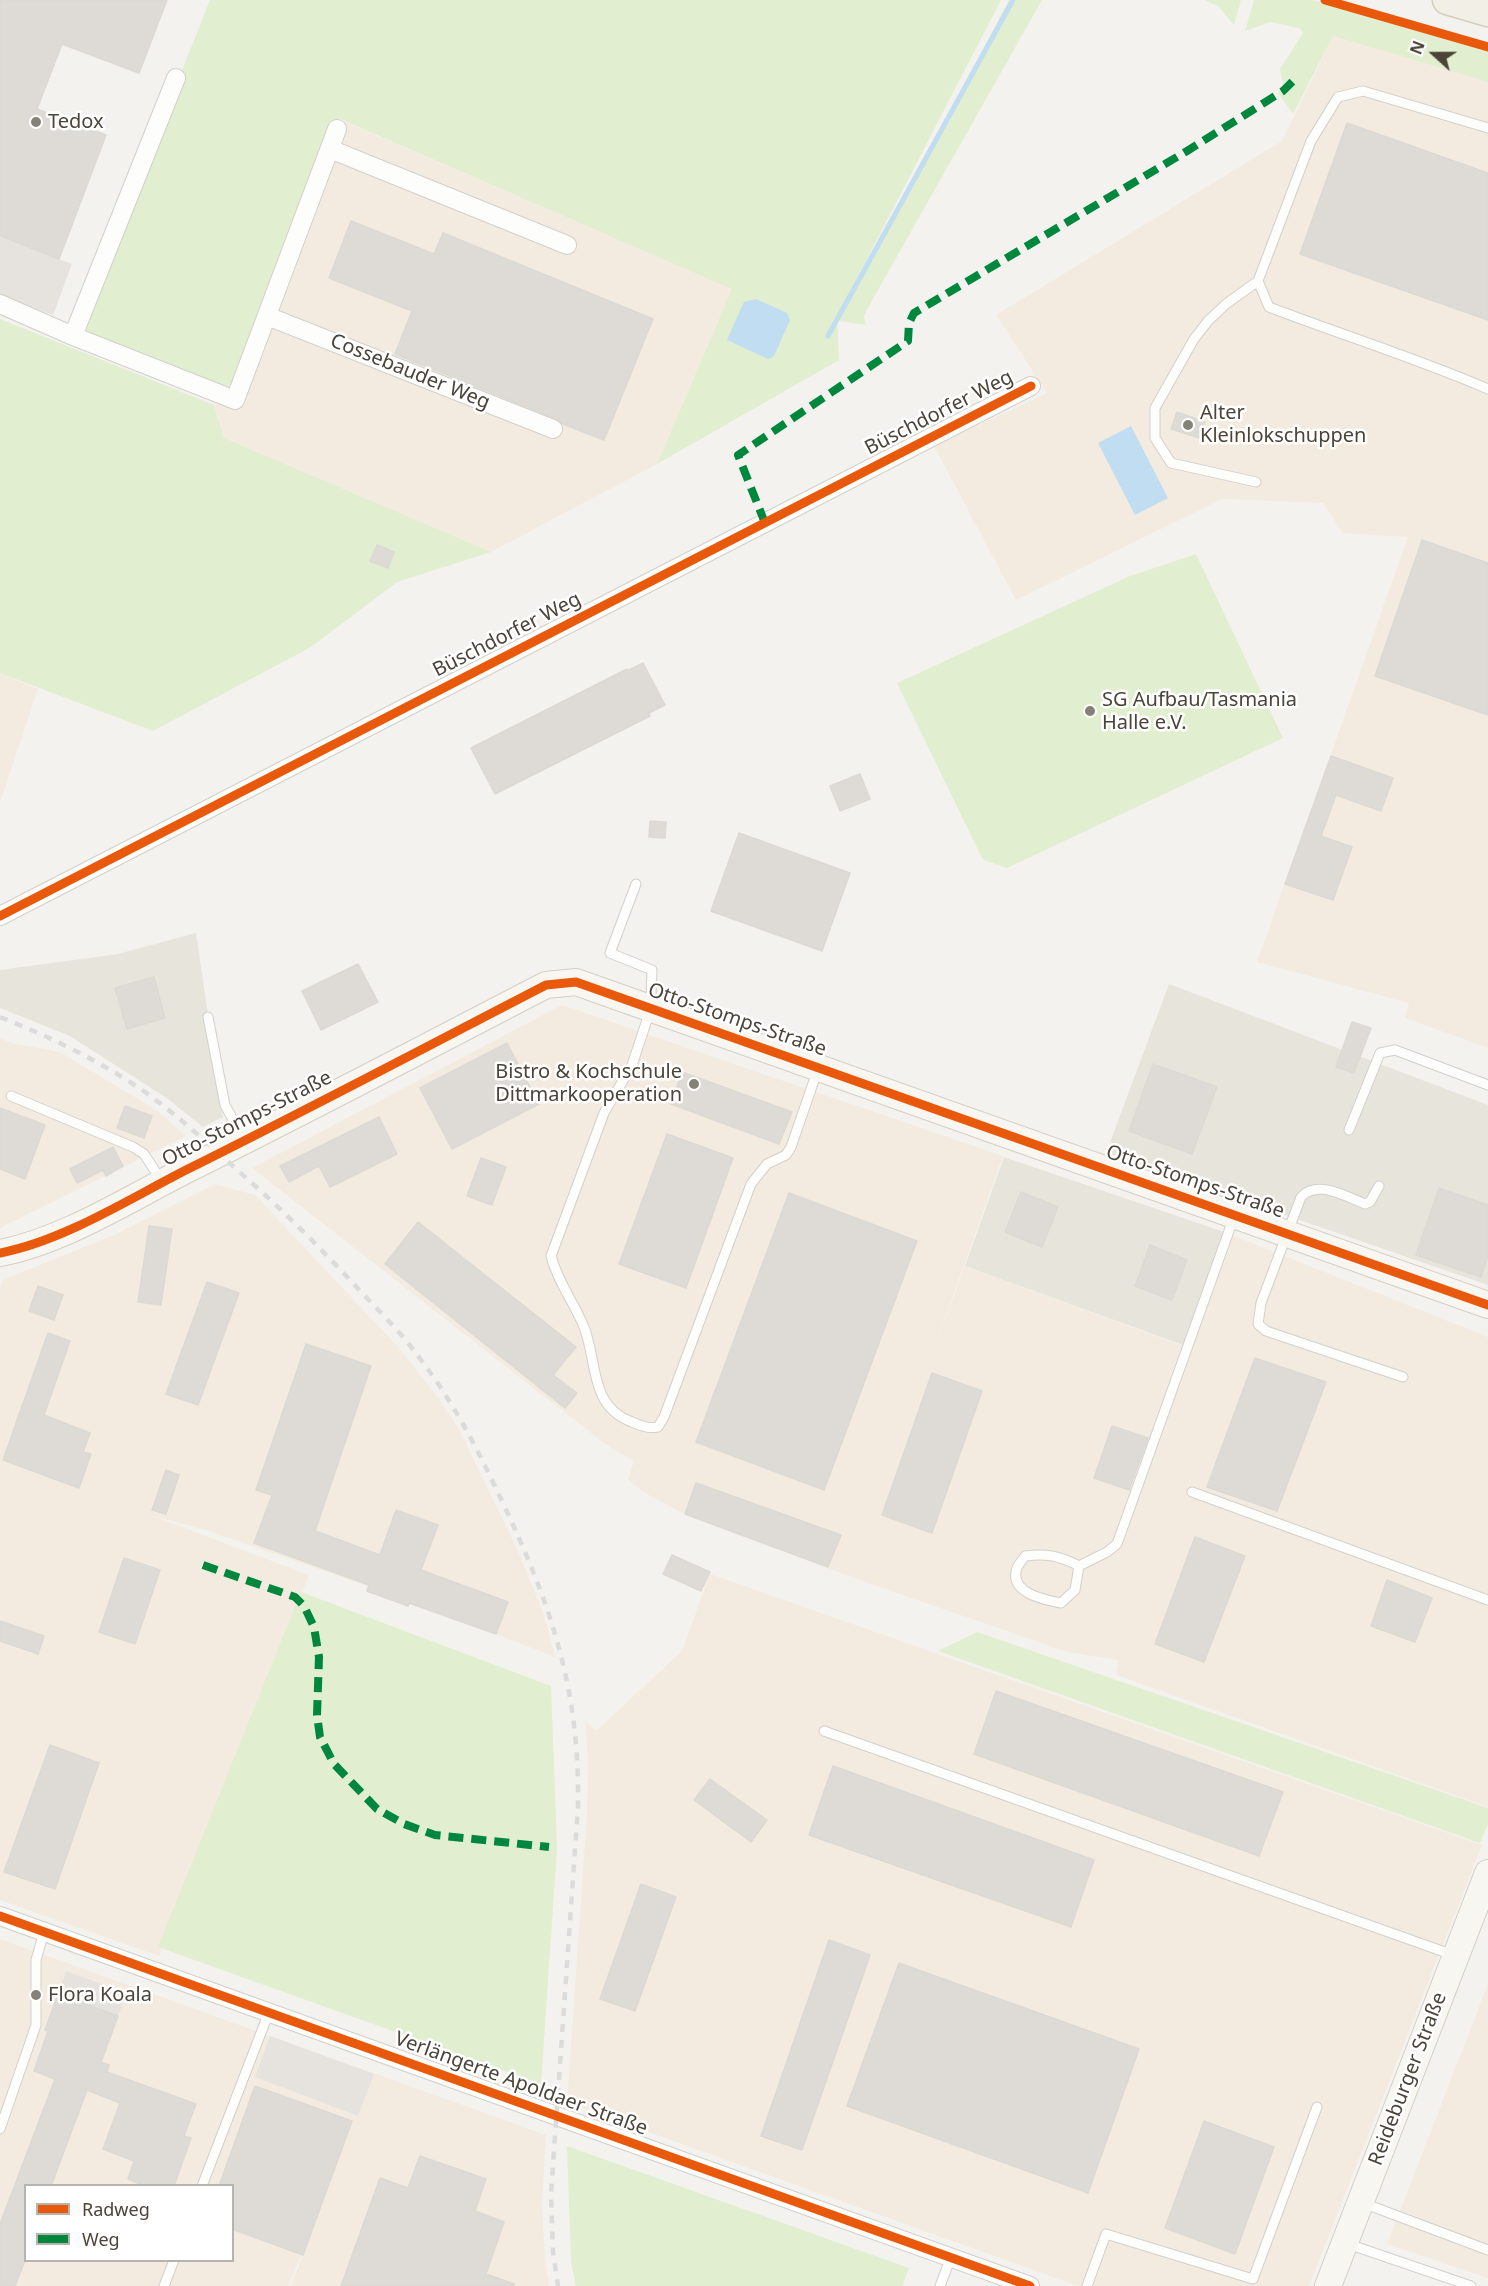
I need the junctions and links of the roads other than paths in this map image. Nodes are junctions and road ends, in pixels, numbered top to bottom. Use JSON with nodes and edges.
{"nodes":[{"id":1,"x":1447,"y":0,"type":"edge"},
{"id":2,"x":1488,"y":12,"type":"edge"},
{"id":3,"x":176,"y":78,"type":"dead end"},
{"id":4,"x":1488,"y":128,"type":"edge"},
{"id":5,"x":338,"y":129,"type":"dead end"},
{"id":6,"x":330,"y":149,"type":"junction"},
{"id":7,"x":567,"y":245,"type":"dead end"},
{"id":8,"x":1258,"y":281,"type":"junction"},
{"id":9,"x":0,"y":304,"type":"edge"},
{"id":10,"x":267,"y":316,"type":"junction"},
{"id":11,"x":73,"y":336,"type":"junction"},
{"id":12,"x":1031,"y":386,"type":"dead end"},
{"id":13,"x":1488,"y":389,"type":"edge"},
{"id":14,"x":553,"y":429,"type":"dead end"},
{"id":15,"x":1256,"y":482,"type":"dead end"},
{"id":16,"x":636,"y":884,"type":"dead end"},
{"id":17,"x":0,"y":916,"type":"edge"},
{"id":18,"x":648,"y":1007,"type":"junction"},
{"id":19,"x":208,"y":1017,"type":"dead end"},
{"id":20,"x":818,"y":1068,"type":"junction"},
{"id":21,"x":1488,"y":1085,"type":"edge"},
{"id":22,"x":11,"y":1096,"type":"dead end"},
{"id":23,"x":1349,"y":1130,"type":"dead end"},
{"id":24,"x":244,"y":1142,"type":"junction"},
{"id":25,"x":162,"y":1182,"type":"junction"},
{"id":26,"x":1379,"y":1186,"type":"dead end"},
{"id":27,"x":1235,"y":1215,"type":"junction"},
{"id":28,"x":1286,"y":1233,"type":"junction"},
{"id":29,"x":0,"y":1253,"type":"edge"},
{"id":30,"x":1488,"y":1305,"type":"edge"},
{"id":31,"x":1403,"y":1377,"type":"dead end"},
{"id":32,"x":1192,"y":1491,"type":"dead end"},
{"id":33,"x":1079,"y":1566,"type":"junction"},
{"id":34,"x":1488,"y":1600,"type":"edge"},
{"id":35,"x":824,"y":1731,"type":"dead end"},
{"id":36,"x":1488,"y":1872,"type":"edge"},
{"id":37,"x":0,"y":1916,"type":"edge"},
{"id":38,"x":44,"y":1932,"type":"junction"},
{"id":39,"x":1455,"y":1956,"type":"junction"},
{"id":40,"x":269,"y":2012,"type":"junction"},
{"id":41,"x":1317,"y":2107,"type":"dead end"},
{"id":42,"x":0,"y":2129,"type":"edge"},
{"id":43,"x":203,"y":2184,"type":"edge"},
{"id":44,"x":1360,"y":2202,"type":"junction"},
{"id":45,"x":1345,"y":2242,"type":"junction"},
{"id":46,"x":1488,"y":2250,"type":"edge"},
{"id":47,"x":951,"y":2257,"type":"junction"},
{"id":48,"x":173,"y":2262,"type":"edge"},
{"id":49,"x":1024,"y":2285,"type":"edge"},
{"id":50,"x":164,"y":2286,"type":"edge"},
{"id":51,"x":940,"y":2286,"type":"edge"},
{"id":52,"x":1087,"y":2286,"type":"edge"},
{"id":53,"x":1328,"y":2286,"type":"edge"},
{"id":54,"x":1471,"y":2286,"type":"edge"}],
"edges":[{"from":1,"to":2,"type":"main road"},
{"from":3,"to":11,"type":"street"},
{"from":4,"to":8,"type":"lane"},
{"from":5,"to":6,"type":"street"},
{"from":6,"to":7,"type":"street"},
{"from":6,"to":10,"type":"street"},
{"from":8,"to":13,"type":"lane"},
{"from":8,"to":15,"type":"lane"},
{"from":9,"to":11,"type":"street"},
{"from":10,"to":11,"type":"street"},
{"from":10,"to":14,"type":"street","name":"Cossebauder Weg"},
{"from":12,"to":17,"type":"street","name":"Büschdorfer Weg"},
{"from":16,"to":18,"type":"lane"},
{"from":18,"to":20,"type":"street","name":"Otto-Stomps-Straße"},
{"from":18,"to":20,"type":"lane"},
{"from":18,"to":24,"type":"street","name":"Otto-Stomps-Straße"},
{"from":19,"to":24,"type":"lane","name":"Otto-Stomps-Straße"},
{"from":20,"to":27,"type":"street","name":"Otto-Stomps-Straße"},
{"from":21,"to":23,"type":"lane"},
{"from":22,"to":25,"type":"lane"},
{"from":24,"to":25,"type":"street","name":"Otto-Stomps-Straße"},
{"from":25,"to":29,"type":"street","name":"Otto-Stomps-Straße"},
{"from":26,"to":28,"type":"lane"},
{"from":27,"to":28,"type":"street","name":"Otto-Stomps-Straße"},
{"from":27,"to":33,"type":"lane"},
{"from":28,"to":30,"type":"street","name":"Otto-Stomps-Straße"},
{"from":28,"to":31,"type":"lane"},
{"from":32,"to":34,"type":"lane"},
{"from":33,"to":33,"type":"lane"},
{"from":35,"to":39,"type":"lane"},
{"from":36,"to":39,"type":"street","name":"Reideburger Straße"},
{"from":37,"to":38,"type":"street","name":"Verlängerte Apoldaer Straße"},
{"from":38,"to":40,"type":"street","name":"Verlängerte Apoldaer Straße"},
{"from":38,"to":42,"type":"lane"},
{"from":39,"to":44,"type":"street","name":"Reideburger Straße"},
{"from":40,"to":43,"type":"lane"},
{"from":40,"to":47,"type":"street","name":"Verlängerte Apoldaer Straße"},
{"from":41,"to":52,"type":"lane"},
{"from":44,"to":45,"type":"street","name":"Reideburger Straße"},
{"from":44,"to":46,"type":"lane"},
{"from":45,"to":53,"type":"street","name":"Reideburger Straße"},
{"from":45,"to":54,"type":"lane"},
{"from":47,"to":49,"type":"street","name":"Verlängerte Apoldaer Straße"},
{"from":47,"to":51,"type":"lane"},
{"from":48,"to":50,"type":"lane"}]}
